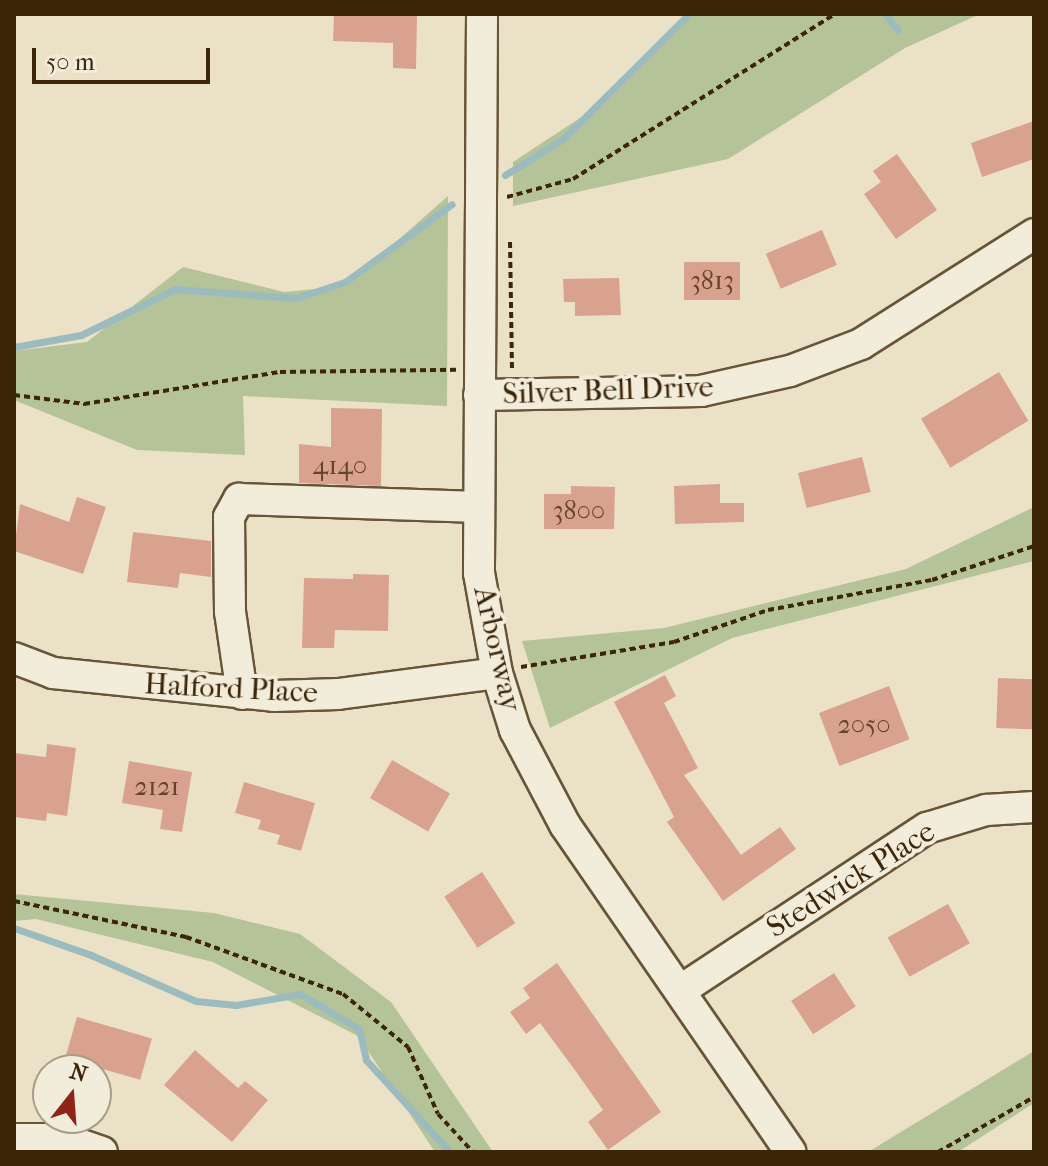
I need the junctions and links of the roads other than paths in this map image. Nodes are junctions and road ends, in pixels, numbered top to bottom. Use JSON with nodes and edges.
{"nodes":[{"id":1,"x":482,"y":14,"type":"edge"},
{"id":2,"x":1034,"y":234,"type":"edge"},
{"id":3,"x":472,"y":382,"type":"junction"},
{"id":4,"x":479,"y":507,"type":"junction"},
{"id":5,"x":14,"y":658,"type":"edge"},
{"id":6,"x":497,"y":673,"type":"junction"},
{"id":7,"x":242,"y":694,"type":"junction"},
{"id":8,"x":1034,"y":807,"type":"edge"},
{"id":9,"x":681,"y":990,"type":"junction"},
{"id":10,"x":14,"y":1139,"type":"edge"},
{"id":11,"x":102,"y":1152,"type":"edge"},
{"id":12,"x":791,"y":1152,"type":"edge"}],
"edges":[{"from":1,"to":3,"type":"street","name":"Arborway"},
{"from":2,"to":3,"type":"street","name":"Silver Bell Drive"},
{"from":3,"to":4,"type":"street","name":"Arborway"},
{"from":4,"to":6,"type":"street","name":"Arborway"},
{"from":4,"to":7,"type":"street"},
{"from":5,"to":7,"type":"street","name":"Halford Place"},
{"from":6,"to":7,"type":"street","name":"Halford Place"},
{"from":6,"to":9,"type":"street","name":"Arborway"},
{"from":8,"to":9,"type":"street","name":"Stedwick Place"},
{"from":9,"to":12,"type":"street","name":"Arborway"},
{"from":10,"to":11,"type":"street"}]}
